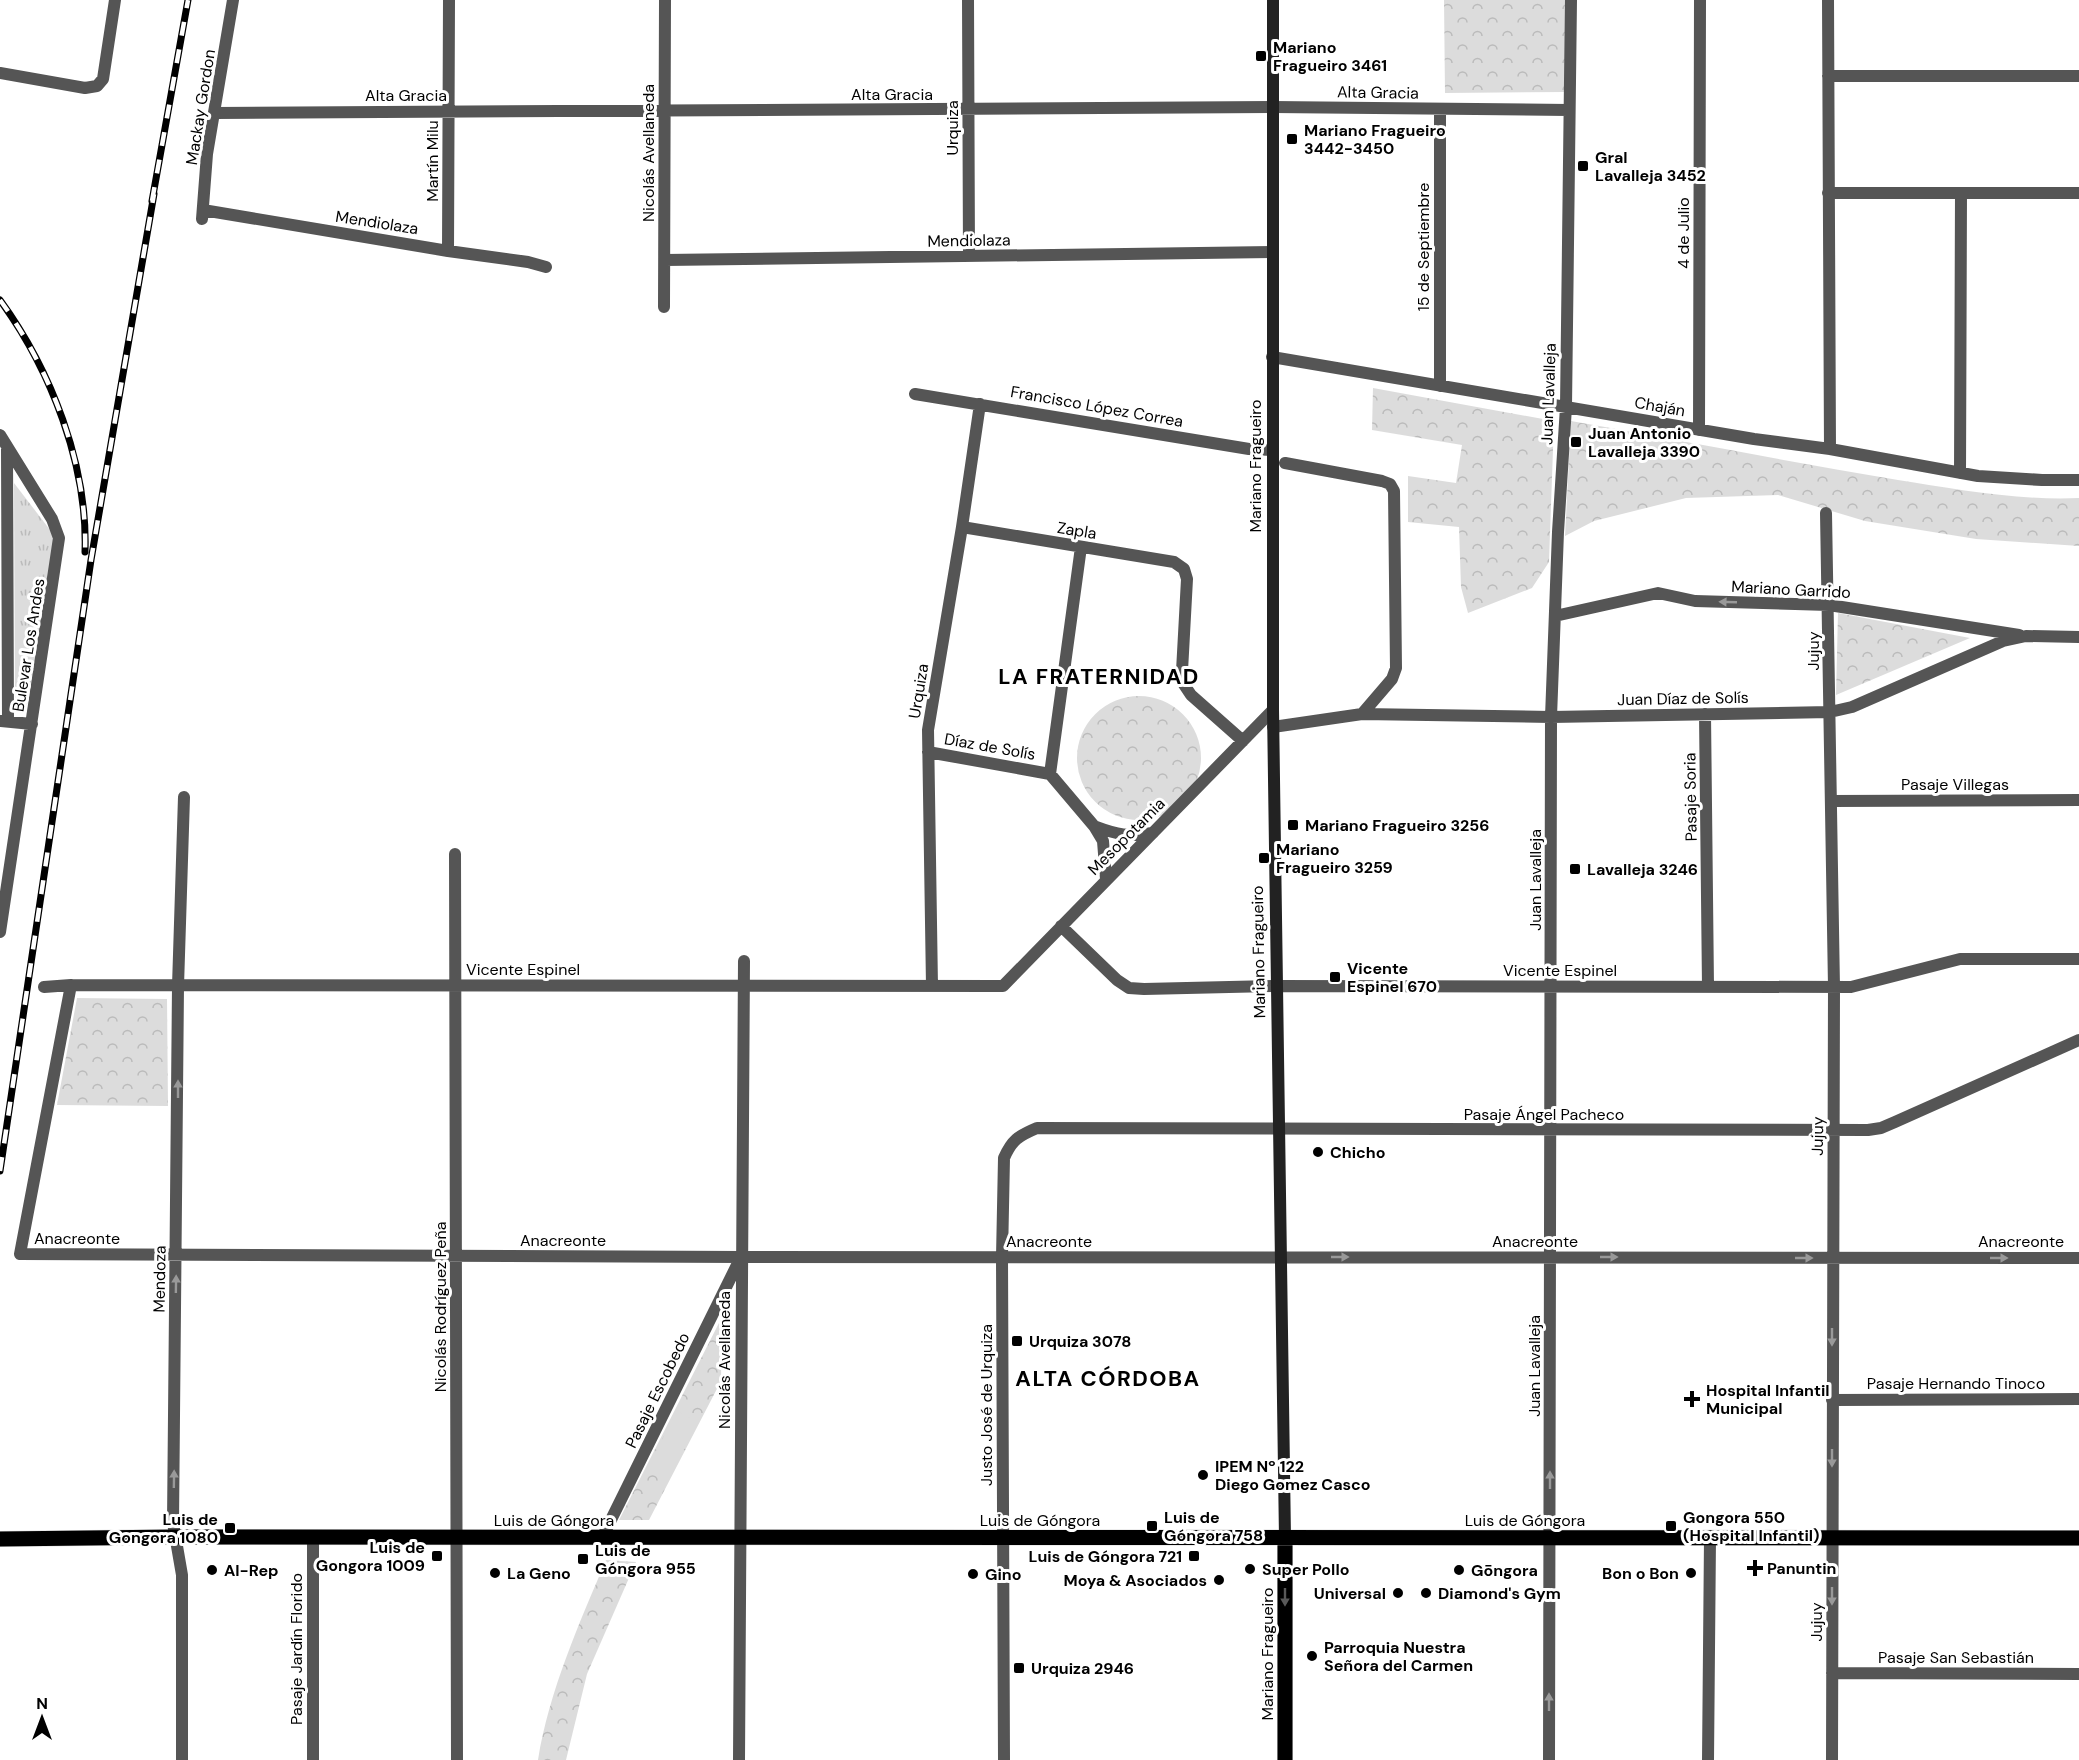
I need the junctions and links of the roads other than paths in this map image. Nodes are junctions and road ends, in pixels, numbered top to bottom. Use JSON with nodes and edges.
{"nodes":[{"id":1,"x":115,"y":0,"type":"edge"},
{"id":2,"x":233,"y":0,"type":"edge"},
{"id":3,"x":449,"y":0,"type":"edge"},
{"id":4,"x":665,"y":0,"type":"edge"},
{"id":5,"x":968,"y":0,"type":"edge"},
{"id":6,"x":1273,"y":0,"type":"edge"},
{"id":7,"x":1571,"y":0,"type":"edge"},
{"id":8,"x":1700,"y":0,"type":"edge"},
{"id":9,"x":1828,"y":0,"type":"edge"},
{"id":10,"x":0,"y":73,"type":"edge"},
{"id":11,"x":1828,"y":76,"type":"junction"},
{"id":12,"x":2079,"y":76,"type":"edge"},
{"id":13,"x":1273,"y":107,"type":"junction"},
{"id":14,"x":1440,"y":109,"type":"junction"},
{"id":15,"x":968,"y":110,"type":"junction"},
{"id":16,"x":1569,"y":110,"type":"junction"},
{"id":17,"x":449,"y":111,"type":"junction"},
{"id":18,"x":664,"y":111,"type":"junction"},
{"id":19,"x":215,"y":113,"type":"junction"},
{"id":20,"x":1828,"y":193,"type":"junction"},
{"id":21,"x":1960,"y":193,"type":"junction"},
{"id":22,"x":2079,"y":193,"type":"edge"},
{"id":23,"x":203,"y":214,"type":"joint"},
{"id":24,"x":448,"y":251,"type":"junction"},
{"id":25,"x":1273,"y":252,"type":"junction"},
{"id":26,"x":969,"y":256,"type":"junction"},
{"id":27,"x":665,"y":260,"type":"junction"},
{"id":28,"x":546,"y":267,"type":"dead end"},
{"id":29,"x":664,"y":307,"type":"dead end"},
{"id":30,"x":1272,"y":357,"type":"junction"},
{"id":31,"x":1440,"y":386,"type":"junction"},
{"id":32,"x":915,"y":394,"type":"dead end"},
{"id":33,"x":980,"y":404,"type":"junction"},
{"id":34,"x":1566,"y":407,"type":"junction"},
{"id":35,"x":1699,"y":430,"type":"junction"},
{"id":36,"x":0,"y":435,"type":"edge"},
{"id":37,"x":7,"y":447,"type":"junction"},
{"id":38,"x":1830,"y":449,"type":"junction"},
{"id":39,"x":1273,"y":450,"type":"junction"},
{"id":40,"x":1285,"y":463,"type":"dead end"},
{"id":41,"x":1960,"y":473,"type":"junction"},
{"id":42,"x":2079,"y":480,"type":"edge"},
{"id":43,"x":1826,"y":513,"type":"dead end"},
{"id":44,"x":962,"y":527,"type":"junction"},
{"id":45,"x":1081,"y":547,"type":"junction"},
{"id":46,"x":1829,"y":604,"type":"junction"},
{"id":47,"x":1555,"y":616,"type":"junction"},
{"id":48,"x":2026,"y":636,"type":"junction"},
{"id":49,"x":2079,"y":637,"type":"edge"},
{"id":50,"x":1273,"y":710,"type":"junction"},
{"id":51,"x":1830,"y":712,"type":"junction"},
{"id":52,"x":1362,"y":714,"type":"junction"},
{"id":53,"x":1705,"y":714,"type":"junction"},
{"id":54,"x":1551,"y":717,"type":"junction"},
{"id":55,"x":4,"y":721,"type":"edge"},
{"id":56,"x":32,"y":724,"type":"junction"},
{"id":57,"x":1274,"y":727,"type":"junction"},
{"id":58,"x":1243,"y":741,"type":"junction"},
{"id":59,"x":928,"y":752,"type":"junction"},
{"id":60,"x":1050,"y":774,"type":"junction"},
{"id":61,"x":184,"y":797,"type":"dead end"},
{"id":62,"x":2079,"y":800,"type":"edge"},
{"id":63,"x":1831,"y":801,"type":"junction"},
{"id":64,"x":1094,"y":826,"type":"junction"},
{"id":65,"x":1153,"y":833,"type":"junction"},
{"id":66,"x":455,"y":854,"type":"dead end"},
{"id":67,"x":1106,"y":879,"type":"junction"},
{"id":68,"x":1061,"y":926,"type":"junction"},
{"id":69,"x":0,"y":932,"type":"edge"},
{"id":70,"x":2079,"y":958,"type":"edge"},
{"id":71,"x":744,"y":961,"type":"dead end"},
{"id":72,"x":71,"y":986,"type":"junction"},
{"id":73,"x":178,"y":986,"type":"junction"},
{"id":74,"x":455,"y":986,"type":"junction"},
{"id":75,"x":744,"y":986,"type":"junction"},
{"id":76,"x":932,"y":986,"type":"junction"},
{"id":77,"x":1004,"y":986,"type":"joint"},
{"id":78,"x":1277,"y":986,"type":"junction"},
{"id":79,"x":44,"y":987,"type":"dead end"},
{"id":80,"x":1551,"y":987,"type":"junction"},
{"id":81,"x":1708,"y":987,"type":"junction"},
{"id":82,"x":1834,"y":987,"type":"junction"},
{"id":83,"x":2079,"y":1040,"type":"edge"},
{"id":84,"x":1278,"y":1130,"type":"junction"},
{"id":85,"x":1551,"y":1130,"type":"junction"},
{"id":86,"x":1834,"y":1131,"type":"junction"},
{"id":87,"x":1004,"y":1158,"type":"joint"},
{"id":88,"x":176,"y":1254,"type":"junction"},
{"id":89,"x":456,"y":1256,"type":"junction"},
{"id":90,"x":741,"y":1257,"type":"junction"},
{"id":91,"x":1002,"y":1257,"type":"junction"},
{"id":92,"x":1281,"y":1257,"type":"junction"},
{"id":93,"x":1550,"y":1257,"type":"junction"},
{"id":94,"x":1832,"y":1258,"type":"junction"},
{"id":95,"x":2079,"y":1258,"type":"edge"},
{"id":96,"x":2079,"y":1399,"type":"edge"},
{"id":97,"x":1832,"y":1400,"type":"junction"},
{"id":98,"x":176,"y":1537,"type":"junction"},
{"id":99,"x":313,"y":1537,"type":"junction"},
{"id":100,"x":457,"y":1538,"type":"junction"},
{"id":101,"x":602,"y":1538,"type":"junction"},
{"id":102,"x":740,"y":1538,"type":"junction"},
{"id":103,"x":1003,"y":1538,"type":"junction"},
{"id":104,"x":1550,"y":1538,"type":"junction"},
{"id":105,"x":1710,"y":1538,"type":"junction"},
{"id":106,"x":1832,"y":1538,"type":"junction"},
{"id":107,"x":2079,"y":1538,"type":"edge"},
{"id":108,"x":0,"y":1539,"type":"edge"},
{"id":109,"x":1285,"y":1539,"type":"junction"},
{"id":110,"x":1832,"y":1673,"type":"junction"},
{"id":111,"x":2079,"y":1674,"type":"edge"},
{"id":112,"x":182,"y":1760,"type":"edge"},
{"id":113,"x":313,"y":1760,"type":"edge"},
{"id":114,"x":457,"y":1760,"type":"edge"},
{"id":115,"x":739,"y":1760,"type":"edge"},
{"id":116,"x":1004,"y":1760,"type":"edge"},
{"id":117,"x":1285,"y":1760,"type":"edge"},
{"id":118,"x":1549,"y":1760,"type":"edge"},
{"id":119,"x":1708,"y":1760,"type":"edge"},
{"id":120,"x":1832,"y":1760,"type":"edge"}],
"edges":[{"from":1,"to":10,"type":"street"},
{"from":2,"to":19,"type":"street","name":"Mackay Gordon"},
{"from":3,"to":17,"type":"street","name":"Martín Milu"},
{"from":4,"to":18,"type":"street","name":"Nicolás Avellaneda"},
{"from":5,"to":15,"type":"street","name":"Urquiza"},
{"from":6,"to":13,"type":"main road","name":"Mariano Fragueiro"},
{"from":7,"to":16,"type":"street","name":"Juan Lavalleja"},
{"from":8,"to":35,"type":"street","name":"4 de Julio"},
{"from":9,"to":11,"type":"street"},
{"from":11,"to":12,"type":"street"},
{"from":11,"to":20,"type":"street"},
{"from":13,"to":14,"type":"street","name":"Alta Gracia"},
{"from":13,"to":15,"type":"street","name":"Alta Gracia"},
{"from":13,"to":25,"type":"main road","name":"Mariano Fragueiro"},
{"from":14,"to":16,"type":"street","name":"Alta Gracia"},
{"from":14,"to":31,"type":"street","name":"15 de Septiembre"},
{"from":15,"to":18,"type":"street","name":"Alta Gracia"},
{"from":15,"to":26,"type":"street","name":"Urquiza"},
{"from":16,"to":34,"type":"street","name":"Juan Lavalleja"},
{"from":17,"to":18,"type":"street","name":"Alta Gracia"},
{"from":17,"to":19,"type":"street","name":"Alta Gracia"},
{"from":17,"to":24,"type":"street","name":"Martín Milu"},
{"from":18,"to":27,"type":"street","name":"Nicolás Avellaneda"},
{"from":19,"to":23,"type":"street","name":"Mackay Gordon"},
{"from":20,"to":21,"type":"street"},
{"from":20,"to":38,"type":"street"},
{"from":21,"to":22,"type":"street"},
{"from":21,"to":41,"type":"street"},
{"from":23,"to":24,"type":"street","name":"Mendiolaza"},
{"from":24,"to":28,"type":"street","name":"Mendiolaza"},
{"from":25,"to":26,"type":"street","name":"Mendiolaza"},
{"from":25,"to":30,"type":"main road","name":"Mariano Fragueiro"},
{"from":26,"to":27,"type":"street","name":"Mendiolaza"},
{"from":27,"to":29,"type":"street","name":"Nicolás Avellaneda"},
{"from":30,"to":31,"type":"street","name":"Chaján"},
{"from":30,"to":39,"type":"main road","name":"Mariano Fragueiro"},
{"from":31,"to":34,"type":"street","name":"Chaján"},
{"from":32,"to":33,"type":"street","name":"Francisco López Correa"},
{"from":33,"to":39,"type":"street","name":"Francisco López Correa"},
{"from":33,"to":44,"type":"street","name":"Urquiza"},
{"from":34,"to":35,"type":"street","name":"Chaján"},
{"from":34,"to":47,"type":"street","name":"Juan Lavalleja"},
{"from":35,"to":38,"type":"street","name":"Chaján"},
{"from":36,"to":37,"type":"street","name":"Bulevar Los Andes"},
{"from":37,"to":55,"type":"street","name":"Bulevar Los Andes"},
{"from":37,"to":56,"type":"street","name":"Bulevar Los Andes"},
{"from":38,"to":41,"type":"street","name":"Chaján"},
{"from":39,"to":50,"type":"main road","name":"Mariano Fragueiro"},
{"from":40,"to":52,"type":"street"},
{"from":41,"to":42,"type":"street","name":"Chaján"},
{"from":43,"to":46,"type":"street","name":"Jujuy"},
{"from":44,"to":45,"type":"street","name":"Zapla"},
{"from":44,"to":59,"type":"street","name":"Urquiza"},
{"from":45,"to":58,"type":"street","name":"Zapla"},
{"from":45,"to":60,"type":"street"},
{"from":46,"to":47,"type":"street","name":"Mariano Garrido","one_way":true},
{"from":46,"to":48,"type":"street","name":"Mariano Garrido"},
{"from":46,"to":51,"type":"street","name":"Jujuy"},
{"from":47,"to":54,"type":"street","name":"Juan Lavalleja"},
{"from":48,"to":49,"type":"street","name":"Juan Díaz de Solís"},
{"from":48,"to":51,"type":"street","name":"Juan Díaz de Solís"},
{"from":50,"to":57,"type":"main road","name":"Mariano Fragueiro"},
{"from":50,"to":58,"type":"street","name":"Mesopotamia"},
{"from":51,"to":53,"type":"street","name":"Juan Díaz de Solís"},
{"from":51,"to":63,"type":"street","name":"Jujuy"},
{"from":52,"to":54,"type":"street","name":"Juan Díaz de Solís"},
{"from":52,"to":57,"type":"street","name":"Juan Díaz de Solís"},
{"from":53,"to":54,"type":"street","name":"Juan Díaz de Solís"},
{"from":53,"to":81,"type":"street","name":"Pasaje Soria"},
{"from":54,"to":80,"type":"street","name":"Juan Lavalleja"},
{"from":55,"to":56,"type":"street"},
{"from":56,"to":69,"type":"street","name":"Bulevar Los Andes"},
{"from":57,"to":78,"type":"main road","name":"Mariano Fragueiro"},
{"from":58,"to":65,"type":"street","name":"Mesopotamia"},
{"from":59,"to":60,"type":"street","name":"Díaz de Solís"},
{"from":59,"to":76,"type":"street","name":"Urquiza"},
{"from":60,"to":64,"type":"street","name":"Díaz de Solís"},
{"from":61,"to":73,"type":"street","name":"Mendoza"},
{"from":62,"to":63,"type":"street","name":"Pasaje Villegas"},
{"from":63,"to":82,"type":"street","name":"Jujuy"},
{"from":64,"to":65,"type":"street"},
{"from":64,"to":67,"type":"street","name":"Díaz de Solís"},
{"from":65,"to":67,"type":"street","name":"Mesopotamia"},
{"from":66,"to":74,"type":"street","name":"Nicolás Rodríguez Peña"},
{"from":67,"to":68,"type":"street","name":"Mesopotamia"},
{"from":68,"to":77,"type":"street","name":"Mesopotamia"},
{"from":68,"to":78,"type":"street","name":"Vicente Espinel"},
{"from":70,"to":82,"type":"street","name":"Vicente Espinel"},
{"from":71,"to":75,"type":"street","name":"Nicolás Avellaneda"},
{"from":72,"to":73,"type":"street","name":"Vicente Espinel"},
{"from":72,"to":79,"type":"street","name":"Vicente Espinel"},
{"from":72,"to":88,"type":"street","name":"Anacreonte"},
{"from":73,"to":74,"type":"street","name":"Vicente Espinel"},
{"from":88,"to":73,"type":"street","name":"Mendoza","one_way":true},
{"from":74,"to":75,"type":"street","name":"Vicente Espinel"},
{"from":74,"to":89,"type":"street","name":"Nicolás Rodríguez Peña"},
{"from":75,"to":76,"type":"street","name":"Vicente Espinel"},
{"from":75,"to":90,"type":"street","name":"Nicolás Avellaneda"},
{"from":76,"to":77,"type":"street","name":"Vicente Espinel"},
{"from":78,"to":80,"type":"street","name":"Vicente Espinel"},
{"from":78,"to":84,"type":"main road","name":"Mariano Fragueiro"},
{"from":80,"to":81,"type":"street","name":"Vicente Espinel"},
{"from":80,"to":85,"type":"street","name":"Juan Lavalleja"},
{"from":81,"to":82,"type":"street","name":"Vicente Espinel"},
{"from":82,"to":86,"type":"street","name":"Jujuy"},
{"from":83,"to":86,"type":"street","name":"Pasaje Ángel Pacheco"},
{"from":84,"to":85,"type":"street","name":"Pasaje Ángel Pacheco"},
{"from":84,"to":87,"type":"street","name":"Pasaje Ángel Pacheco"},
{"from":84,"to":92,"type":"main road","name":"Mariano Fragueiro"},
{"from":85,"to":86,"type":"street","name":"Pasaje Ángel Pacheco"},
{"from":85,"to":93,"type":"street","name":"Juan Lavalleja"},
{"from":86,"to":94,"type":"street","name":"Jujuy"},
{"from":87,"to":91,"type":"street","name":"Justo José de Urquiza"},
{"from":88,"to":89,"type":"street","name":"Anacreonte"},
{"from":98,"to":88,"type":"street","name":"Mendoza","one_way":true},
{"from":89,"to":90,"type":"street","name":"Anacreonte"},
{"from":89,"to":100,"type":"street","name":"Nicolás Rodríguez Peña"},
{"from":90,"to":91,"type":"street","name":"Anacreonte"},
{"from":90,"to":101,"type":"street","name":"Pasaje Escobedo"},
{"from":90,"to":102,"type":"street","name":"Nicolás Avellaneda"},
{"from":91,"to":92,"type":"street","name":"Anacreonte"},
{"from":91,"to":103,"type":"street","name":"Justo José de Urquiza"},
{"from":92,"to":93,"type":"street","name":"Anacreonte","one_way":true},
{"from":92,"to":109,"type":"main road","name":"Mariano Fragueiro"},
{"from":93,"to":94,"type":"street","name":"Anacreonte","one_way":true},
{"from":104,"to":93,"type":"street","name":"Juan Lavalleja","one_way":true},
{"from":94,"to":95,"type":"street","name":"Anacreonte","one_way":true},
{"from":94,"to":97,"type":"street","name":"Jujuy","one_way":true},
{"from":96,"to":97,"type":"street","name":"Pasaje Hernando Tinoco"},
{"from":97,"to":106,"type":"street","name":"Jujuy","one_way":true},
{"from":98,"to":99,"type":"main road","name":"Luis de Góngora"},
{"from":98,"to":108,"type":"main road","name":"Luis de Góngora"},
{"from":98,"to":112,"type":"street","name":"Mendoza"},
{"from":99,"to":100,"type":"main road","name":"Luis de Góngora"},
{"from":99,"to":113,"type":"street","name":"Pasaje Jardín Florido"},
{"from":100,"to":101,"type":"main road","name":"Luis de Góngora"},
{"from":100,"to":114,"type":"street","name":"Nicolás Rodríguez Peña"},
{"from":101,"to":102,"type":"main road","name":"Luis de Góngora"},
{"from":102,"to":103,"type":"main road","name":"Luis de Góngora"},
{"from":102,"to":115,"type":"street","name":"Nicolás Avellaneda"},
{"from":103,"to":109,"type":"main road","name":"Luis de Góngora"},
{"from":103,"to":116,"type":"street","name":"Justo José de Urquiza"},
{"from":104,"to":105,"type":"main road","name":"Luis de Góngora"},
{"from":104,"to":109,"type":"main road","name":"Luis de Góngora"},
{"from":118,"to":104,"type":"street","name":"Juan Lavalleja","one_way":true},
{"from":105,"to":106,"type":"main road","name":"Luis de Góngora"},
{"from":105,"to":119,"type":"street"},
{"from":106,"to":107,"type":"main road","name":"Luis de Góngora"},
{"from":106,"to":110,"type":"street","name":"Jujuy","one_way":true},
{"from":109,"to":117,"type":"main road","name":"Mariano Fragueiro","one_way":true},
{"from":110,"to":111,"type":"street","name":"Pasaje San Sebastián"},
{"from":110,"to":120,"type":"street","name":"Jujuy"}]}
